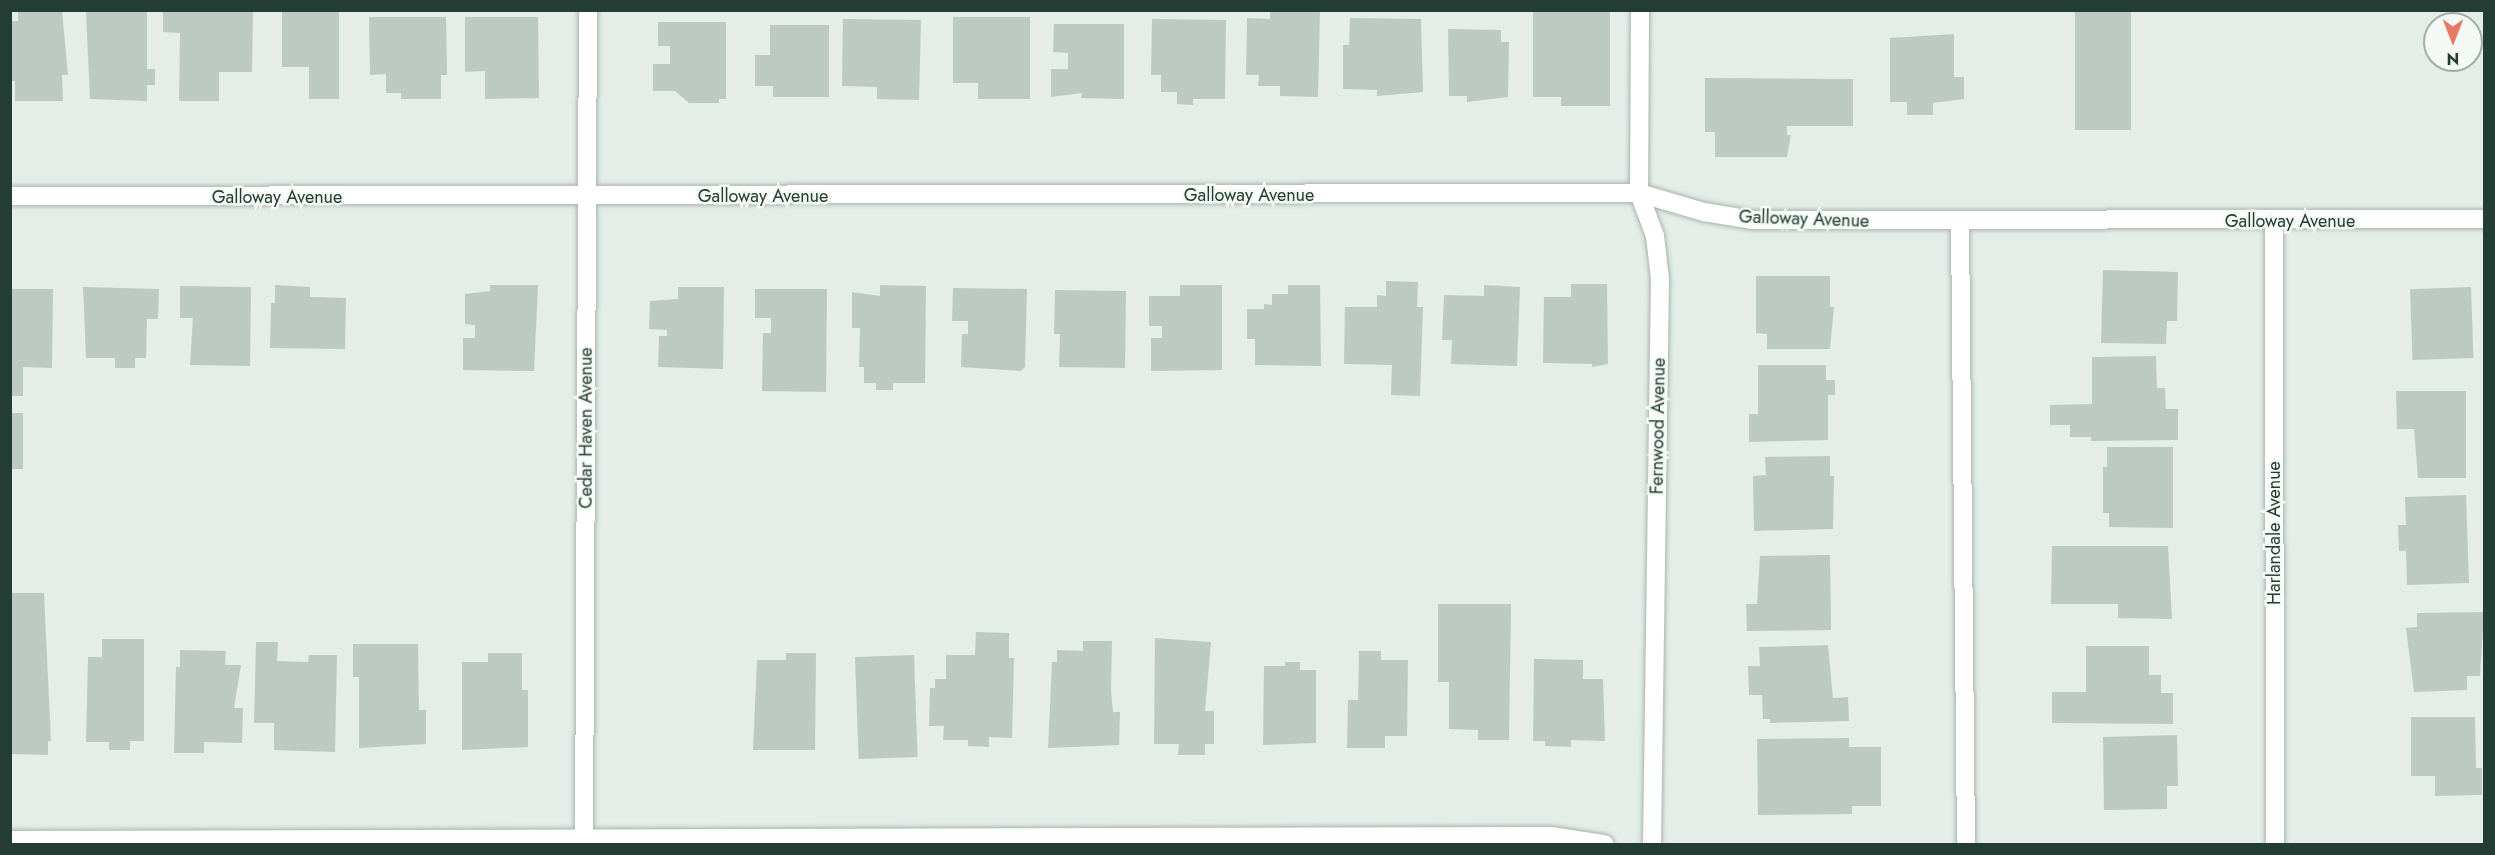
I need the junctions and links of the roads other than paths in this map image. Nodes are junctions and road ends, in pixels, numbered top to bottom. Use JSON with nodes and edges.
{"nodes":[{"id":1,"x":588,"y":10,"type":"edge"},
{"id":2,"x":1640,"y":10,"type":"edge"},
{"id":3,"x":1639,"y":193,"type":"junction"},
{"id":4,"x":10,"y":196,"type":"edge"},
{"id":5,"x":588,"y":197,"type":"junction"},
{"id":6,"x":2484,"y":219,"type":"edge"},
{"id":7,"x":2274,"y":221,"type":"junction"},
{"id":8,"x":1960,"y":222,"type":"junction"},
{"id":9,"x":10,"y":840,"type":"edge"},
{"id":10,"x":584,"y":842,"type":"edge"},
{"id":11,"x":1604,"y":844,"type":"edge"},
{"id":12,"x":1652,"y":844,"type":"edge"},
{"id":13,"x":1966,"y":844,"type":"edge"},
{"id":14,"x":2275,"y":844,"type":"edge"}],
"edges":[{"from":1,"to":5,"type":"street","name":"Cedar Haven Avenue"},
{"from":2,"to":3,"type":"street","name":"Fernwood Avenue"},
{"from":3,"to":5,"type":"street","name":"Galloway Avenue"},
{"from":3,"to":8,"type":"street","name":"Galloway Avenue"},
{"from":3,"to":12,"type":"street","name":"Fernwood Avenue"},
{"from":4,"to":5,"type":"street","name":"Galloway Avenue"},
{"from":5,"to":10,"type":"street","name":"Cedar Haven Avenue"},
{"from":6,"to":7,"type":"street","name":"Galloway Avenue"},
{"from":7,"to":8,"type":"street","name":"Galloway Avenue"},
{"from":7,"to":14,"type":"street","name":"Harlandale Avenue"},
{"from":8,"to":13,"type":"street"},
{"from":9,"to":10,"type":"street"},
{"from":10,"to":11,"type":"street"}]}
